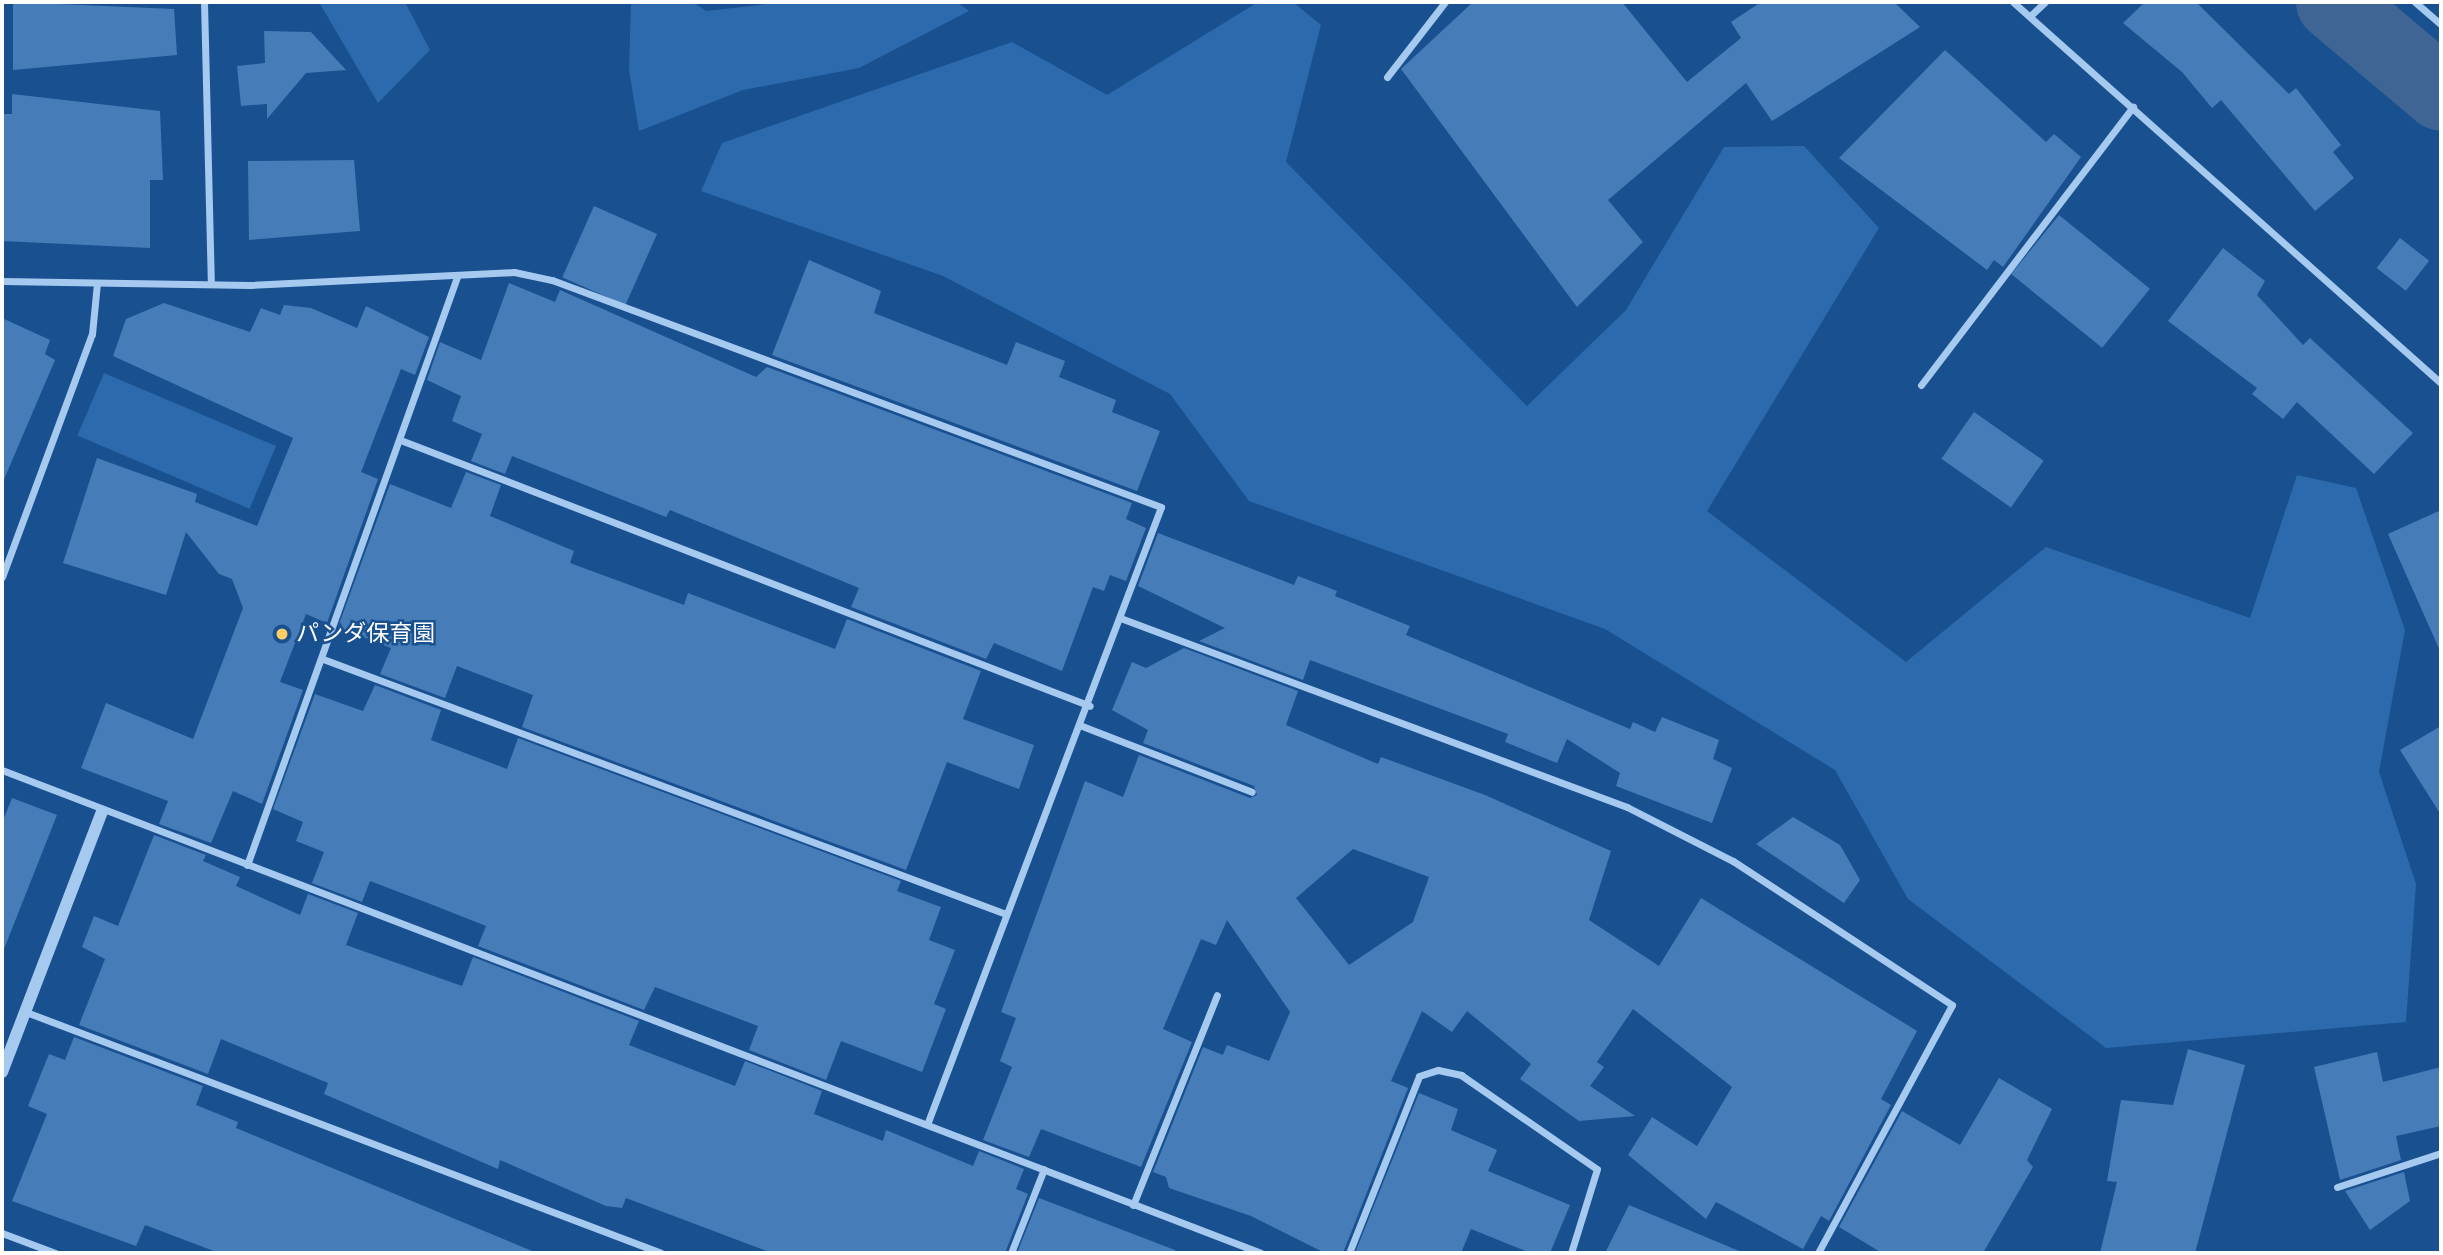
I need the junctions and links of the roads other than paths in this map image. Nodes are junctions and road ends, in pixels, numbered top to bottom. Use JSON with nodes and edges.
{"nodes":[{"id":1,"x":204,"y":2,"type":"edge"},
{"id":2,"x":1445,"y":2,"type":"edge"},
{"id":3,"x":2013,"y":2,"type":"edge"},
{"id":4,"x":2045,"y":2,"type":"edge"},
{"id":5,"x":2415,"y":2,"type":"edge"},
{"id":6,"x":2030,"y":16,"type":"junction"},
{"id":7,"x":2441,"y":24,"type":"edge"},
{"id":8,"x":1387,"y":77,"type":"dead end"},
{"id":9,"x":2133,"y":107,"type":"junction"},
{"id":10,"x":457,"y":278,"type":"junction"},
{"id":11,"x":2,"y":281,"type":"edge"},
{"id":12,"x":211,"y":283,"type":"junction"},
{"id":13,"x":97,"y":284,"type":"junction"},
{"id":14,"x":2441,"y":383,"type":"edge"},
{"id":15,"x":1921,"y":385,"type":"dead end"},
{"id":16,"x":403,"y":441,"type":"junction"},
{"id":17,"x":2,"y":577,"type":"edge"},
{"id":18,"x":1123,"y":619,"type":"junction"},
{"id":19,"x":323,"y":659,"type":"junction"},
{"id":20,"x":1090,"y":706,"type":"junction"},
{"id":21,"x":1082,"y":726,"type":"junction"},
{"id":22,"x":2,"y":770,"type":"edge"},
{"id":23,"x":1252,"y":792,"type":"dead end"},
{"id":24,"x":102,"y":811,"type":"junction"},
{"id":25,"x":247,"y":865,"type":"junction"},
{"id":26,"x":1006,"y":914,"type":"junction"},
{"id":27,"x":1217,"y":995,"type":"dead end"},
{"id":28,"x":26,"y":1012,"type":"junction"},
{"id":29,"x":2,"y":1072,"type":"edge"},
{"id":30,"x":928,"y":1122,"type":"junction"},
{"id":31,"x":2441,"y":1153,"type":"edge"},
{"id":32,"x":1044,"y":1169,"type":"junction"},
{"id":33,"x":2337,"y":1187,"type":"dead end"},
{"id":34,"x":1133,"y":1205,"type":"junction"},
{"id":35,"x":2,"y":1233,"type":"edge"},
{"id":36,"x":55,"y":1253,"type":"edge"},
{"id":37,"x":661,"y":1253,"type":"edge"},
{"id":38,"x":1011,"y":1253,"type":"edge"},
{"id":39,"x":1261,"y":1253,"type":"edge"},
{"id":40,"x":1349,"y":1253,"type":"edge"},
{"id":41,"x":1571,"y":1253,"type":"edge"},
{"id":42,"x":1818,"y":1253,"type":"edge"}],
"edges":[{"from":1,"to":12,"type":"street"},
{"from":2,"to":8,"type":"street"},
{"from":3,"to":6,"type":"street"},
{"from":4,"to":6,"type":"street"},
{"from":5,"to":7,"type":"street"},
{"from":6,"to":9,"type":"street"},
{"from":9,"to":14,"type":"street"},
{"from":9,"to":15,"type":"street"},
{"from":10,"to":12,"type":"street"},
{"from":10,"to":16,"type":"street"},
{"from":10,"to":18,"type":"street"},
{"from":11,"to":13,"type":"street"},
{"from":12,"to":13,"type":"street"},
{"from":13,"to":17,"type":"street"},
{"from":16,"to":19,"type":"street"},
{"from":16,"to":20,"type":"street"},
{"from":18,"to":20,"type":"street"},
{"from":18,"to":42,"type":"street"},
{"from":19,"to":25,"type":"street"},
{"from":19,"to":26,"type":"street"},
{"from":20,"to":21,"type":"street"},
{"from":21,"to":23,"type":"street"},
{"from":21,"to":26,"type":"street"},
{"from":22,"to":24,"type":"street"},
{"from":24,"to":25,"type":"street"},
{"from":24,"to":28,"type":"street"},
{"from":25,"to":30,"type":"street"},
{"from":26,"to":30,"type":"street"},
{"from":27,"to":34,"type":"street"},
{"from":28,"to":29,"type":"street"},
{"from":28,"to":37,"type":"street"},
{"from":30,"to":32,"type":"street"},
{"from":31,"to":33,"type":"street"},
{"from":32,"to":34,"type":"street"},
{"from":32,"to":38,"type":"street"},
{"from":34,"to":39,"type":"street"},
{"from":35,"to":36,"type":"street"},
{"from":40,"to":41,"type":"street"}]}
